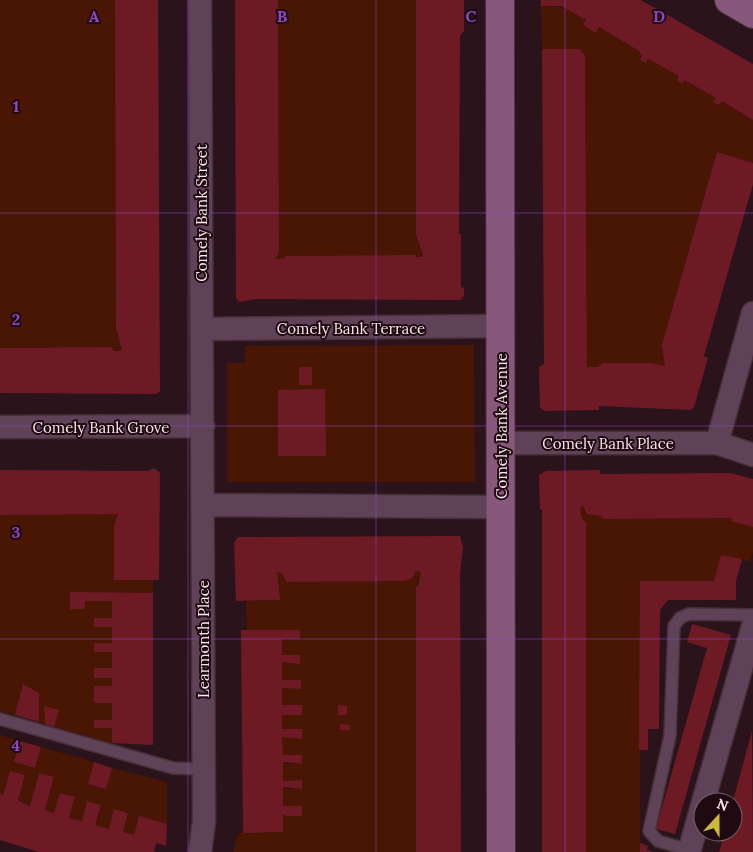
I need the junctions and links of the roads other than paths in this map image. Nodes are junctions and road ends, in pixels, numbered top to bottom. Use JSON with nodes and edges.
{"nodes":[{"id":1,"x":200,"y":0,"type":"edge"},
{"id":2,"x":500,"y":0,"type":"edge"},
{"id":3,"x":729,"y":0,"type":"edge"},
{"id":4,"x":753,"y":14,"type":"edge"},
{"id":5,"x":753,"y":313,"type":"edge"},
{"id":6,"x":500,"y":326,"type":"junction"},
{"id":7,"x":202,"y":329,"type":"junction"},
{"id":8,"x":203,"y":426,"type":"junction"},
{"id":9,"x":0,"y":427,"type":"edge"},
{"id":10,"x":500,"y":443,"type":"junction"},
{"id":11,"x":717,"y":443,"type":"junction"},
{"id":12,"x":753,"y":455,"type":"edge"},
{"id":13,"x":203,"y":505,"type":"junction"},
{"id":14,"x":501,"y":507,"type":"junction"},
{"id":15,"x":753,"y":615,"type":"edge"},
{"id":16,"x":753,"y":626,"type":"edge"},
{"id":17,"x":0,"y":718,"type":"edge"},
{"id":18,"x":204,"y":769,"type":"junction"},
{"id":19,"x":689,"y":851,"type":"edge"},
{"id":20,"x":200,"y":852,"type":"edge"},
{"id":21,"x":501,"y":852,"type":"edge"}],
"edges":[{"from":1,"to":7,"type":"street","name":"Comely Bank Street"},
{"from":2,"to":6,"type":"street","name":"Comely Bank Avenue"},
{"from":3,"to":4,"type":"street"},
{"from":5,"to":11,"type":"street"},
{"from":6,"to":7,"type":"street","name":"Comely Bank Terrace"},
{"from":6,"to":10,"type":"street","name":"Comely Bank Avenue"},
{"from":7,"to":8,"type":"street","name":"Comely Bank Street"},
{"from":8,"to":9,"type":"street","name":"Comely Bank Grove"},
{"from":8,"to":13,"type":"street","name":"Learmonth Place"},
{"from":10,"to":11,"type":"street","name":"Comely Bank Place"},
{"from":10,"to":14,"type":"street","name":"Comely Bank Avenue"},
{"from":11,"to":12,"type":"street","name":"Comely Bank Place"},
{"from":13,"to":14,"type":"street"},
{"from":13,"to":18,"type":"street","name":"Learmonth Place"},
{"from":14,"to":21,"type":"street","name":"Comely Bank Avenue"},
{"from":15,"to":19,"type":"lane"},
{"from":16,"to":19,"type":"street"},
{"from":17,"to":18,"type":"lane"},
{"from":18,"to":20,"type":"street","name":"Learmonth Place"}]}
